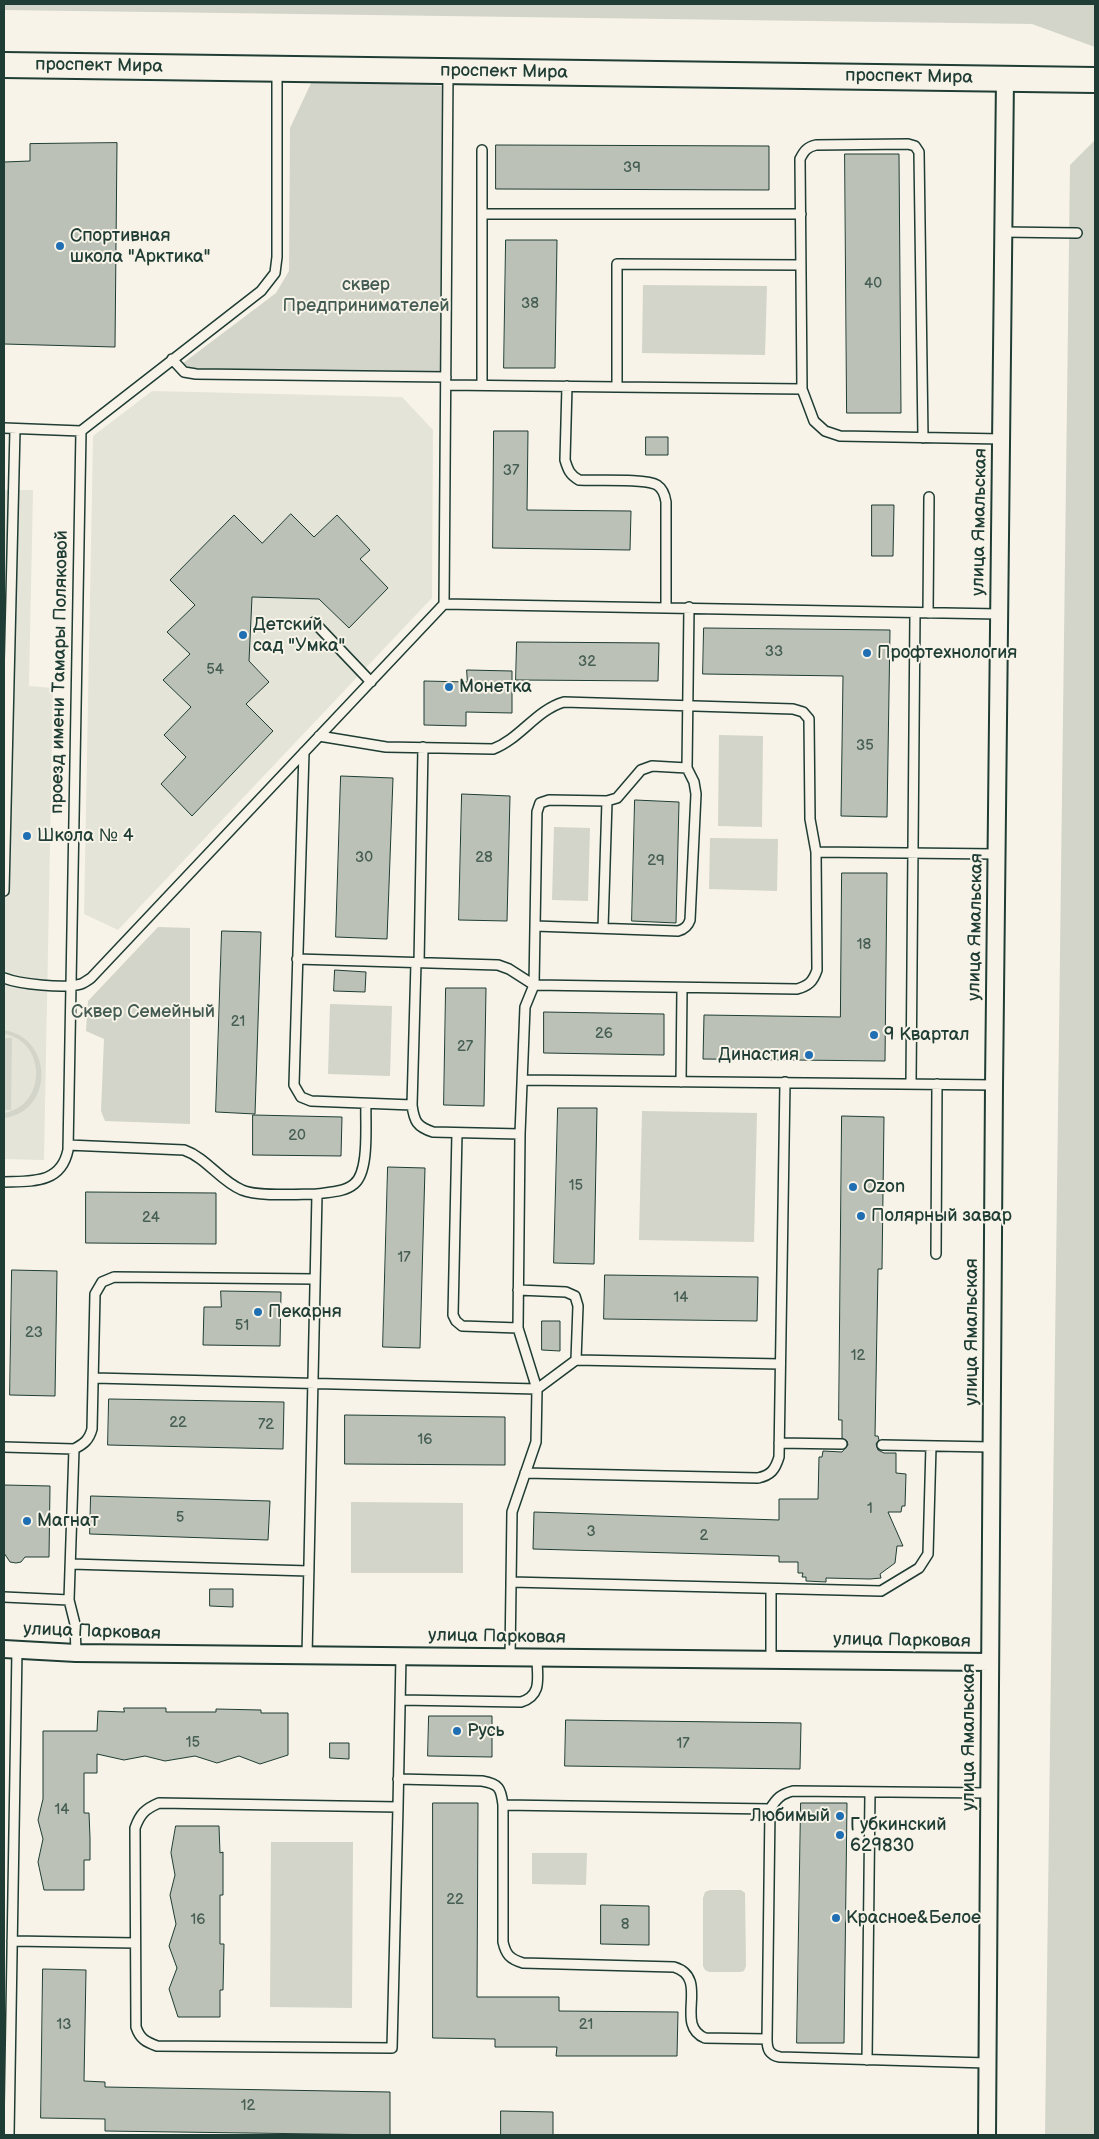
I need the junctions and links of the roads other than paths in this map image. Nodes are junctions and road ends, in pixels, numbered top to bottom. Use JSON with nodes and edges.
{"nodes":[{"id":1,"x":4,"y":65,"type":"edge"},
{"id":2,"x":277,"y":69,"type":"junction"},
{"id":3,"x":448,"y":71,"type":"junction"},
{"id":4,"x":1005,"y":78,"type":"junction"},
{"id":5,"x":1095,"y":80,"type":"edge"},
{"id":6,"x":482,"y":150,"type":"dead end"},
{"id":7,"x":482,"y":214,"type":"junction"},
{"id":8,"x":801,"y":214,"type":"junction"},
{"id":9,"x":1003,"y":232,"type":"junction"},
{"id":10,"x":1077,"y":234,"type":"dead end"},
{"id":11,"x":801,"y":265,"type":"junction"},
{"id":12,"x":172,"y":359,"type":"junction"},
{"id":13,"x":446,"y":381,"type":"junction"},
{"id":14,"x":482,"y":385,"type":"junction"},
{"id":15,"x":567,"y":386,"type":"junction"},
{"id":16,"x":617,"y":386,"type":"junction"},
{"id":17,"x":802,"y":389,"type":"junction"},
{"id":18,"x":4,"y":428,"type":"edge"},
{"id":19,"x":15,"y":429,"type":"junction"},
{"id":20,"x":81,"y":431,"type":"junction"},
{"id":21,"x":923,"y":438,"type":"junction"},
{"id":22,"x":1002,"y":438,"type":"junction"},
{"id":23,"x":929,"y":497,"type":"dead end"},
{"id":24,"x":444,"y":604,"type":"junction"},
{"id":25,"x":666,"y":607,"type":"junction"},
{"id":26,"x":689,"y":607,"type":"junction"},
{"id":27,"x":915,"y":613,"type":"junction"},
{"id":28,"x":928,"y":613,"type":"junction"},
{"id":29,"x":999,"y":614,"type":"junction"},
{"id":30,"x":314,"y":622,"type":"dead end"},
{"id":31,"x":371,"y":682,"type":"junction"},
{"id":32,"x":688,"y":706,"type":"junction"},
{"id":33,"x":319,"y":736,"type":"junction"},
{"id":34,"x":424,"y":748,"type":"junction"},
{"id":35,"x":304,"y":752,"type":"junction"},
{"id":36,"x":687,"y":768,"type":"junction"},
{"id":37,"x":607,"y":801,"type":"junction"},
{"id":38,"x":816,"y":852,"type":"junction"},
{"id":39,"x":912,"y":852,"type":"junction"},
{"id":40,"x":996,"y":854,"type":"junction"},
{"id":41,"x":4,"y":891,"type":"edge"},
{"id":42,"x":535,"y":926,"type":"junction"},
{"id":43,"x":603,"y":928,"type":"junction"},
{"id":44,"x":297,"y":959,"type":"junction"},
{"id":45,"x":417,"y":963,"type":"junction"},
{"id":46,"x":4,"y":978,"type":"edge"},
{"id":47,"x":69,"y":985,"type":"junction"},
{"id":48,"x":534,"y":985,"type":"junction"},
{"id":49,"x":682,"y":989,"type":"junction"},
{"id":50,"x":523,"y":1080,"type":"junction"},
{"id":51,"x":681,"y":1082,"type":"junction"},
{"id":52,"x":785,"y":1082,"type":"junction"},
{"id":53,"x":911,"y":1083,"type":"junction"},
{"id":54,"x":937,"y":1084,"type":"junction"},
{"id":55,"x":994,"y":1085,"type":"junction"},
{"id":56,"x":366,"y":1104,"type":"junction"},
{"id":57,"x":412,"y":1105,"type":"junction"},
{"id":58,"x":457,"y":1133,"type":"junction"},
{"id":59,"x":520,"y":1134,"type":"junction"},
{"id":60,"x":68,"y":1145,"type":"junction"},
{"id":61,"x":4,"y":1182,"type":"edge"},
{"id":62,"x":317,"y":1194,"type":"junction"},
{"id":63,"x":936,"y":1254,"type":"dead end"},
{"id":64,"x":315,"y":1279,"type":"junction"},
{"id":65,"x":518,"y":1290,"type":"junction"},
{"id":66,"x":518,"y":1328,"type":"junction"},
{"id":67,"x":576,"y":1360,"type":"junction"},
{"id":68,"x":780,"y":1364,"type":"junction"},
{"id":69,"x":94,"y":1378,"type":"junction"},
{"id":70,"x":313,"y":1384,"type":"junction"},
{"id":71,"x":537,"y":1389,"type":"junction"},
{"id":72,"x":779,"y":1443,"type":"junction"},
{"id":73,"x":842,"y":1444,"type":"dead end"},
{"id":74,"x":882,"y":1445,"type":"dead end"},
{"id":75,"x":931,"y":1446,"type":"junction"},
{"id":76,"x":4,"y":1447,"type":"edge"},
{"id":77,"x":991,"y":1447,"type":"junction"},
{"id":78,"x":74,"y":1449,"type":"junction"},
{"id":79,"x":526,"y":1473,"type":"junction"},
{"id":80,"x":71,"y":1564,"type":"junction"},
{"id":81,"x":309,"y":1571,"type":"junction"},
{"id":82,"x":511,"y":1582,"type":"junction"},
{"id":83,"x":772,"y":1589,"type":"junction"},
{"id":84,"x":4,"y":1597,"type":"edge"},
{"id":85,"x":69,"y":1600,"type":"junction"},
{"id":86,"x":10,"y":1650,"type":"edge"},
{"id":87,"x":76,"y":1654,"type":"junction"},
{"id":88,"x":307,"y":1656,"type":"junction"},
{"id":89,"x":401,"y":1656,"type":"junction"},
{"id":90,"x":510,"y":1658,"type":"junction"},
{"id":91,"x":537,"y":1658,"type":"junction"},
{"id":92,"x":771,"y":1660,"type":"junction"},
{"id":93,"x":990,"y":1662,"type":"junction"},
{"id":94,"x":400,"y":1700,"type":"junction"},
{"id":95,"x":398,"y":1779,"type":"junction"},
{"id":96,"x":870,"y":1792,"type":"junction"},
{"id":97,"x":989,"y":1793,"type":"junction"},
{"id":98,"x":503,"y":1805,"type":"junction"},
{"id":99,"x":398,"y":1807,"type":"junction"},
{"id":100,"x":770,"y":1809,"type":"junction"},
{"id":101,"x":12,"y":1941,"type":"junction"},
{"id":102,"x":135,"y":1943,"type":"junction"},
{"id":103,"x":767,"y":2039,"type":"junction"},
{"id":104,"x":867,"y":2060,"type":"junction"},
{"id":105,"x":987,"y":2062,"type":"junction"},
{"id":106,"x":9,"y":2135,"type":"edge"},
{"id":107,"x":987,"y":2135,"type":"edge"}],
"edges":[{"from":1,"to":2,"type":"main road","name":"проспект Мира"},
{"from":2,"to":3,"type":"main road","name":"проспект Мира"},
{"from":2,"to":12,"type":"lane"},
{"from":3,"to":4,"type":"main road","name":"проспект Мира"},
{"from":3,"to":13,"type":"lane"},
{"from":4,"to":5,"type":"main road","name":"проспект Мира"},
{"from":4,"to":9,"type":"street","name":"улица Ямальская"},
{"from":6,"to":7,"type":"lane"},
{"from":7,"to":8,"type":"lane"},
{"from":7,"to":14,"type":"lane"},
{"from":8,"to":11,"type":"lane"},
{"from":8,"to":21,"type":"lane"},
{"from":9,"to":10,"type":"lane"},
{"from":9,"to":22,"type":"street","name":"улица Ямальская"},
{"from":11,"to":16,"type":"lane"},
{"from":11,"to":17,"type":"lane"},
{"from":12,"to":13,"type":"lane"},
{"from":12,"to":20,"type":"lane"},
{"from":13,"to":14,"type":"lane"},
{"from":13,"to":24,"type":"lane"},
{"from":14,"to":15,"type":"lane"},
{"from":15,"to":16,"type":"lane"},
{"from":15,"to":25,"type":"lane"},
{"from":16,"to":17,"type":"lane"},
{"from":17,"to":21,"type":"lane"},
{"from":18,"to":19,"type":"lane"},
{"from":19,"to":20,"type":"lane"},
{"from":19,"to":41,"type":"lane"},
{"from":20,"to":47,"type":"lane","name":"проезд имени Тамары Поляковой"},
{"from":21,"to":22,"type":"lane"},
{"from":22,"to":29,"type":"street","name":"улица Ямальская"},
{"from":23,"to":28,"type":"lane"},
{"from":24,"to":25,"type":"lane"},
{"from":24,"to":31,"type":"lane"},
{"from":25,"to":26,"type":"lane"},
{"from":26,"to":27,"type":"lane"},
{"from":26,"to":32,"type":"lane"},
{"from":27,"to":28,"type":"lane"},
{"from":27,"to":39,"type":"lane"},
{"from":28,"to":29,"type":"lane"},
{"from":29,"to":40,"type":"street","name":"улица Ямальская"},
{"from":30,"to":31,"type":"lane"},
{"from":31,"to":33,"type":"lane"},
{"from":32,"to":34,"type":"lane"},
{"from":32,"to":36,"type":"lane"},
{"from":32,"to":38,"type":"lane"},
{"from":33,"to":34,"type":"lane"},
{"from":33,"to":35,"type":"lane"},
{"from":34,"to":45,"type":"lane"},
{"from":35,"to":44,"type":"lane"},
{"from":35,"to":47,"type":"lane"},
{"from":36,"to":37,"type":"lane"},
{"from":36,"to":43,"type":"lane"},
{"from":37,"to":42,"type":"lane"},
{"from":37,"to":43,"type":"lane"},
{"from":38,"to":39,"type":"lane"},
{"from":38,"to":49,"type":"lane"},
{"from":39,"to":40,"type":"lane"},
{"from":39,"to":53,"type":"lane"},
{"from":40,"to":55,"type":"street","name":"улица Ямальская"},
{"from":42,"to":43,"type":"lane"},
{"from":42,"to":48,"type":"lane"},
{"from":44,"to":45,"type":"lane"},
{"from":44,"to":56,"type":"lane"},
{"from":45,"to":48,"type":"lane"},
{"from":45,"to":57,"type":"lane"},
{"from":46,"to":47,"type":"lane"},
{"from":47,"to":60,"type":"lane","name":"проезд имени Тамары Поляковой"},
{"from":48,"to":49,"type":"lane"},
{"from":48,"to":50,"type":"lane"},
{"from":49,"to":51,"type":"lane"},
{"from":50,"to":51,"type":"lane"},
{"from":50,"to":59,"type":"lane"},
{"from":51,"to":52,"type":"lane"},
{"from":52,"to":53,"type":"lane"},
{"from":52,"to":68,"type":"lane"},
{"from":53,"to":54,"type":"lane"},
{"from":54,"to":55,"type":"lane"},
{"from":54,"to":63,"type":"lane"},
{"from":55,"to":77,"type":"street","name":"улица Ямальская"},
{"from":56,"to":57,"type":"lane"},
{"from":56,"to":62,"type":"lane"},
{"from":57,"to":58,"type":"lane"},
{"from":58,"to":59,"type":"lane"},
{"from":58,"to":66,"type":"lane"},
{"from":59,"to":65,"type":"lane"},
{"from":60,"to":61,"type":"lane","name":"проезд имени Тамары Поляковой"},
{"from":60,"to":62,"type":"lane"},
{"from":62,"to":64,"type":"lane"},
{"from":64,"to":69,"type":"lane"},
{"from":64,"to":70,"type":"lane"},
{"from":65,"to":66,"type":"lane"},
{"from":65,"to":67,"type":"lane"},
{"from":66,"to":71,"type":"lane"},
{"from":67,"to":68,"type":"lane"},
{"from":67,"to":71,"type":"lane"},
{"from":68,"to":72,"type":"lane"},
{"from":69,"to":70,"type":"lane"},
{"from":69,"to":78,"type":"lane"},
{"from":70,"to":71,"type":"lane"},
{"from":70,"to":81,"type":"lane"},
{"from":71,"to":79,"type":"lane"},
{"from":72,"to":73,"type":"lane"},
{"from":72,"to":79,"type":"lane"},
{"from":74,"to":75,"type":"lane"},
{"from":75,"to":77,"type":"lane"},
{"from":75,"to":83,"type":"lane"},
{"from":76,"to":78,"type":"lane"},
{"from":77,"to":93,"type":"street","name":"улица Ямальская"},
{"from":78,"to":80,"type":"lane"},
{"from":79,"to":82,"type":"lane"},
{"from":80,"to":81,"type":"lane"},
{"from":80,"to":85,"type":"lane"},
{"from":81,"to":88,"type":"lane"},
{"from":82,"to":83,"type":"lane"},
{"from":82,"to":90,"type":"lane"},
{"from":83,"to":92,"type":"lane"},
{"from":84,"to":85,"type":"lane"},
{"from":85,"to":87,"type":"lane"},
{"from":86,"to":87,"type":"street","name":"улица Парковая"},
{"from":86,"to":101,"type":"lane"},
{"from":87,"to":88,"type":"street","name":"улица Парковая"},
{"from":88,"to":89,"type":"street","name":"улица Парковая"},
{"from":89,"to":90,"type":"street","name":"улица Парковая"},
{"from":89,"to":94,"type":"lane"},
{"from":90,"to":91,"type":"street","name":"улица Парковая"},
{"from":91,"to":92,"type":"street","name":"улица Парковая"},
{"from":91,"to":94,"type":"lane"},
{"from":92,"to":93,"type":"street","name":"улица Парковая"},
{"from":93,"to":97,"type":"street","name":"улица Ямальская"},
{"from":94,"to":95,"type":"lane"},
{"from":95,"to":98,"type":"lane"},
{"from":95,"to":99,"type":"lane"},
{"from":96,"to":97,"type":"lane"},
{"from":96,"to":100,"type":"lane"},
{"from":96,"to":104,"type":"lane"},
{"from":97,"to":105,"type":"street","name":"улица Ямальская"},
{"from":98,"to":100,"type":"lane"},
{"from":98,"to":103,"type":"lane"},
{"from":99,"to":102,"type":"lane"},
{"from":99,"to":102,"type":"lane"},
{"from":100,"to":103,"type":"lane"},
{"from":101,"to":102,"type":"lane"},
{"from":101,"to":106,"type":"lane"},
{"from":103,"to":104,"type":"lane"},
{"from":104,"to":105,"type":"lane"},
{"from":105,"to":107,"type":"street","name":"улица Ямальская"}]}
